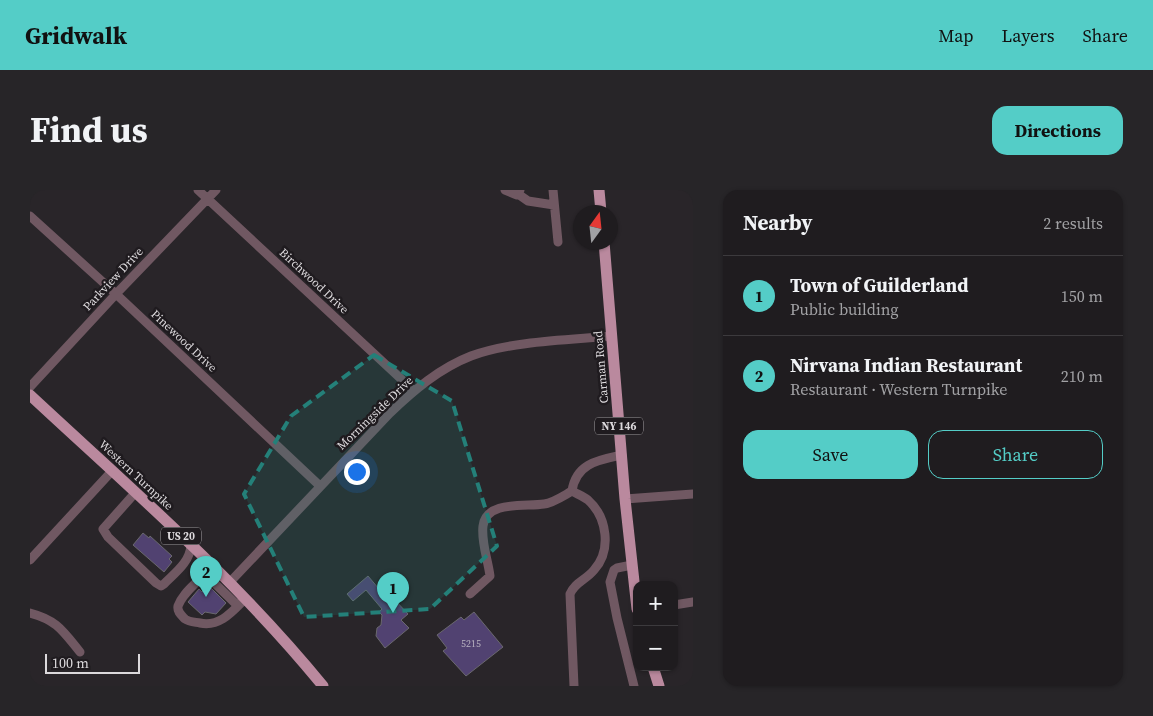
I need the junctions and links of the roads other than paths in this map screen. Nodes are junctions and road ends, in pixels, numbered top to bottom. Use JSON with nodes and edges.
{"nodes":[{"id":1,"x":198,"y":190,"type":"edge"},
{"id":2,"x":216,"y":190,"type":"edge"},
{"id":3,"x":505,"y":190,"type":"edge"},
{"id":4,"x":553,"y":190,"type":"edge"},
{"id":5,"x":599,"y":190,"type":"edge"},
{"id":6,"x":519,"y":192,"type":"edge"},
{"id":7,"x":207,"y":199,"type":"junction"},
{"id":8,"x":554,"y":205,"type":"junction"},
{"id":9,"x":600,"y":205,"type":"edge"},
{"id":10,"x":30,"y":216,"type":"edge"},
{"id":11,"x":558,"y":242,"type":"dead end"},
{"id":12,"x":605,"y":250,"type":"edge"},
{"id":13,"x":116,"y":294,"type":"junction"},
{"id":14,"x":612,"y":336,"type":"junction"},
{"id":15,"x":30,"y":387,"type":"edge"},
{"id":16,"x":413,"y":390,"type":"junction"},
{"id":17,"x":30,"y":395,"type":"edge"},
{"id":18,"x":622,"y":455,"type":"junction"},
{"id":19,"x":112,"y":471,"type":"junction"},
{"id":20,"x":320,"y":486,"type":"junction"},
{"id":21,"x":572,"y":491,"type":"junction"},
{"id":22,"x":135,"y":493,"type":"junction"},
{"id":23,"x":693,"y":494,"type":"edge"},
{"id":24,"x":625,"y":499,"type":"junction"},
{"id":25,"x":191,"y":545,"type":"junction"},
{"id":26,"x":30,"y":560,"type":"edge"},
{"id":27,"x":211,"y":563,"type":"junction"},
{"id":28,"x":632,"y":565,"type":"junction"},
{"id":29,"x":205,"y":574,"type":"junction"},
{"id":30,"x":634,"y":581,"type":"edge"},
{"id":31,"x":230,"y":582,"type":"junction"},
{"id":32,"x":470,"y":594,"type":"dead end"},
{"id":33,"x":241,"y":602,"type":"junction"},
{"id":34,"x":693,"y":602,"type":"edge"},
{"id":35,"x":678,"y":604,"type":"edge"},
{"id":36,"x":30,"y":614,"type":"edge"},
{"id":37,"x":80,"y":652,"type":"dead end"},
{"id":38,"x":654,"y":671,"type":"edge"},
{"id":39,"x":323,"y":686,"type":"edge"},
{"id":40,"x":574,"y":686,"type":"edge"},
{"id":41,"x":634,"y":686,"type":"edge"},
{"id":42,"x":659,"y":686,"type":"edge"}],
"edges":[{"from":1,"to":7,"type":"street","name":"Birchwood Drive"},
{"from":2,"to":7,"type":"street","name":"Parkview Drive"},
{"from":3,"to":6,"type":"street"},
{"from":4,"to":8,"type":"street"},
{"from":5,"to":9,"type":"main road"},
{"from":6,"to":8,"type":"street"},
{"from":7,"to":13,"type":"street","name":"Parkview Drive"},
{"from":7,"to":16,"type":"street","name":"Birchwood Drive"},
{"from":8,"to":11,"type":"street"},
{"from":10,"to":13,"type":"street","name":"Pinewood Drive"},
{"from":12,"to":14,"type":"main road","name":"Carman Road","number":"NY 146"},
{"from":13,"to":15,"type":"street","name":"Parkview Drive"},
{"from":13,"to":20,"type":"street","name":"Pinewood Drive"},
{"from":14,"to":16,"type":"street","name":"Morningside Drive"},
{"from":14,"to":18,"type":"main road","name":"Carman Road","number":"NY 146"},
{"from":16,"to":20,"type":"street","name":"Morningside Drive"},
{"from":17,"to":19,"type":"main road","name":"Western Turnpike","number":"US 20"},
{"from":18,"to":21,"type":"street"},
{"from":18,"to":24,"type":"main road","name":"Carman Road","number":"NY 146"},
{"from":19,"to":22,"type":"main road","name":"Western Turnpike","number":"US 20"},
{"from":19,"to":26,"type":"street"},
{"from":20,"to":31,"type":"street","name":"Morningside Drive"},
{"from":21,"to":32,"type":"street"},
{"from":21,"to":40,"type":"street"},
{"from":22,"to":25,"type":"main road","name":"Western Turnpike","number":"US 20"},
{"from":22,"to":25,"type":"street"},
{"from":23,"to":24,"type":"street"},
{"from":24,"to":28,"type":"main road","name":"Carman Road","number":"NY 146"},
{"from":25,"to":27,"type":"main road","name":"Western Turnpike","number":"US 20"},
{"from":27,"to":29,"type":"street"},
{"from":27,"to":31,"type":"main road","name":"Western Turnpike","number":"US 20"},
{"from":28,"to":30,"type":"main road","name":"Carman Road","number":"NY 146"},
{"from":28,"to":41,"type":"street"},
{"from":29,"to":33,"type":"street"},
{"from":29,"to":33,"type":"street"},
{"from":31,"to":33,"type":"main road","name":"Western Turnpike","number":"US 20"},
{"from":33,"to":39,"type":"main road","name":"Western Turnpike","number":"US 20"},
{"from":34,"to":35,"type":"street"},
{"from":36,"to":37,"type":"street"},
{"from":38,"to":42,"type":"main road"}]}
